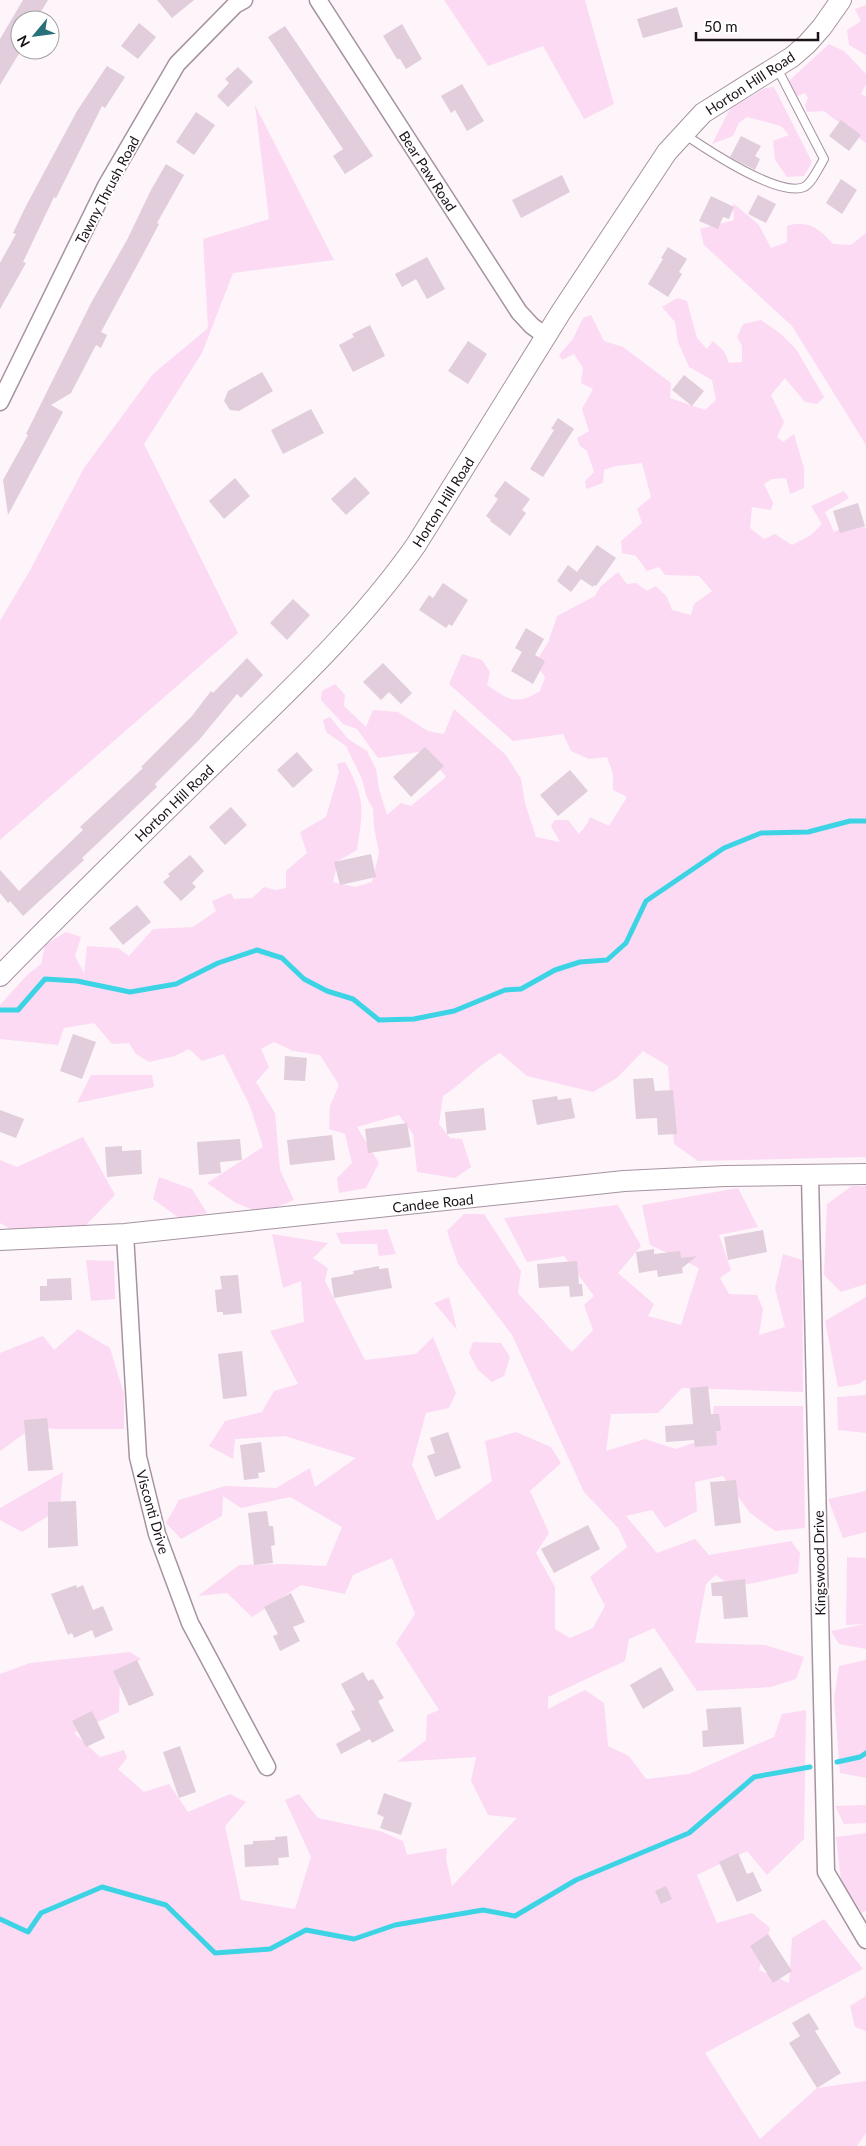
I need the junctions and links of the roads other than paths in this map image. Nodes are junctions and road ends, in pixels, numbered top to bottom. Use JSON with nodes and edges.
{"nodes":[{"id":1,"x":244,"y":0,"type":"edge"},
{"id":2,"x":318,"y":0,"type":"edge"},
{"id":3,"x":841,"y":0,"type":"edge"},
{"id":4,"x":777,"y":67,"type":"junction"},
{"id":5,"x":682,"y":134,"type":"junction"},
{"id":6,"x":546,"y":336,"type":"junction"},
{"id":7,"x":0,"y":402,"type":"edge"},
{"id":8,"x":0,"y":976,"type":"edge"},
{"id":9,"x":866,"y":1174,"type":"edge"},
{"id":10,"x":810,"y":1176,"type":"junction"},
{"id":11,"x":125,"y":1234,"type":"junction"},
{"id":12,"x":0,"y":1240,"type":"edge"},
{"id":13,"x":267,"y":1767,"type":"dead end"},
{"id":14,"x":866,"y":1940,"type":"edge"}],
"edges":[{"from":1,"to":7,"type":"street","name":"Tawny Thrush Road"},
{"from":2,"to":6,"type":"street","name":"Bear Paw Road"},
{"from":3,"to":4,"type":"street","name":"Horton Hill Road"},
{"from":4,"to":5,"type":"street","name":"Horton Hill Road"},
{"from":4,"to":5,"type":"lane"},
{"from":5,"to":6,"type":"street","name":"Horton Hill Road"},
{"from":6,"to":8,"type":"street","name":"Horton Hill Road"},
{"from":9,"to":10,"type":"street","name":"Candee Road"},
{"from":10,"to":11,"type":"street","name":"Candee Road"},
{"from":10,"to":14,"type":"street","name":"Kingswood Drive"},
{"from":11,"to":12,"type":"street","name":"Candee Road"},
{"from":11,"to":13,"type":"street","name":"Visconti Drive"}]}
